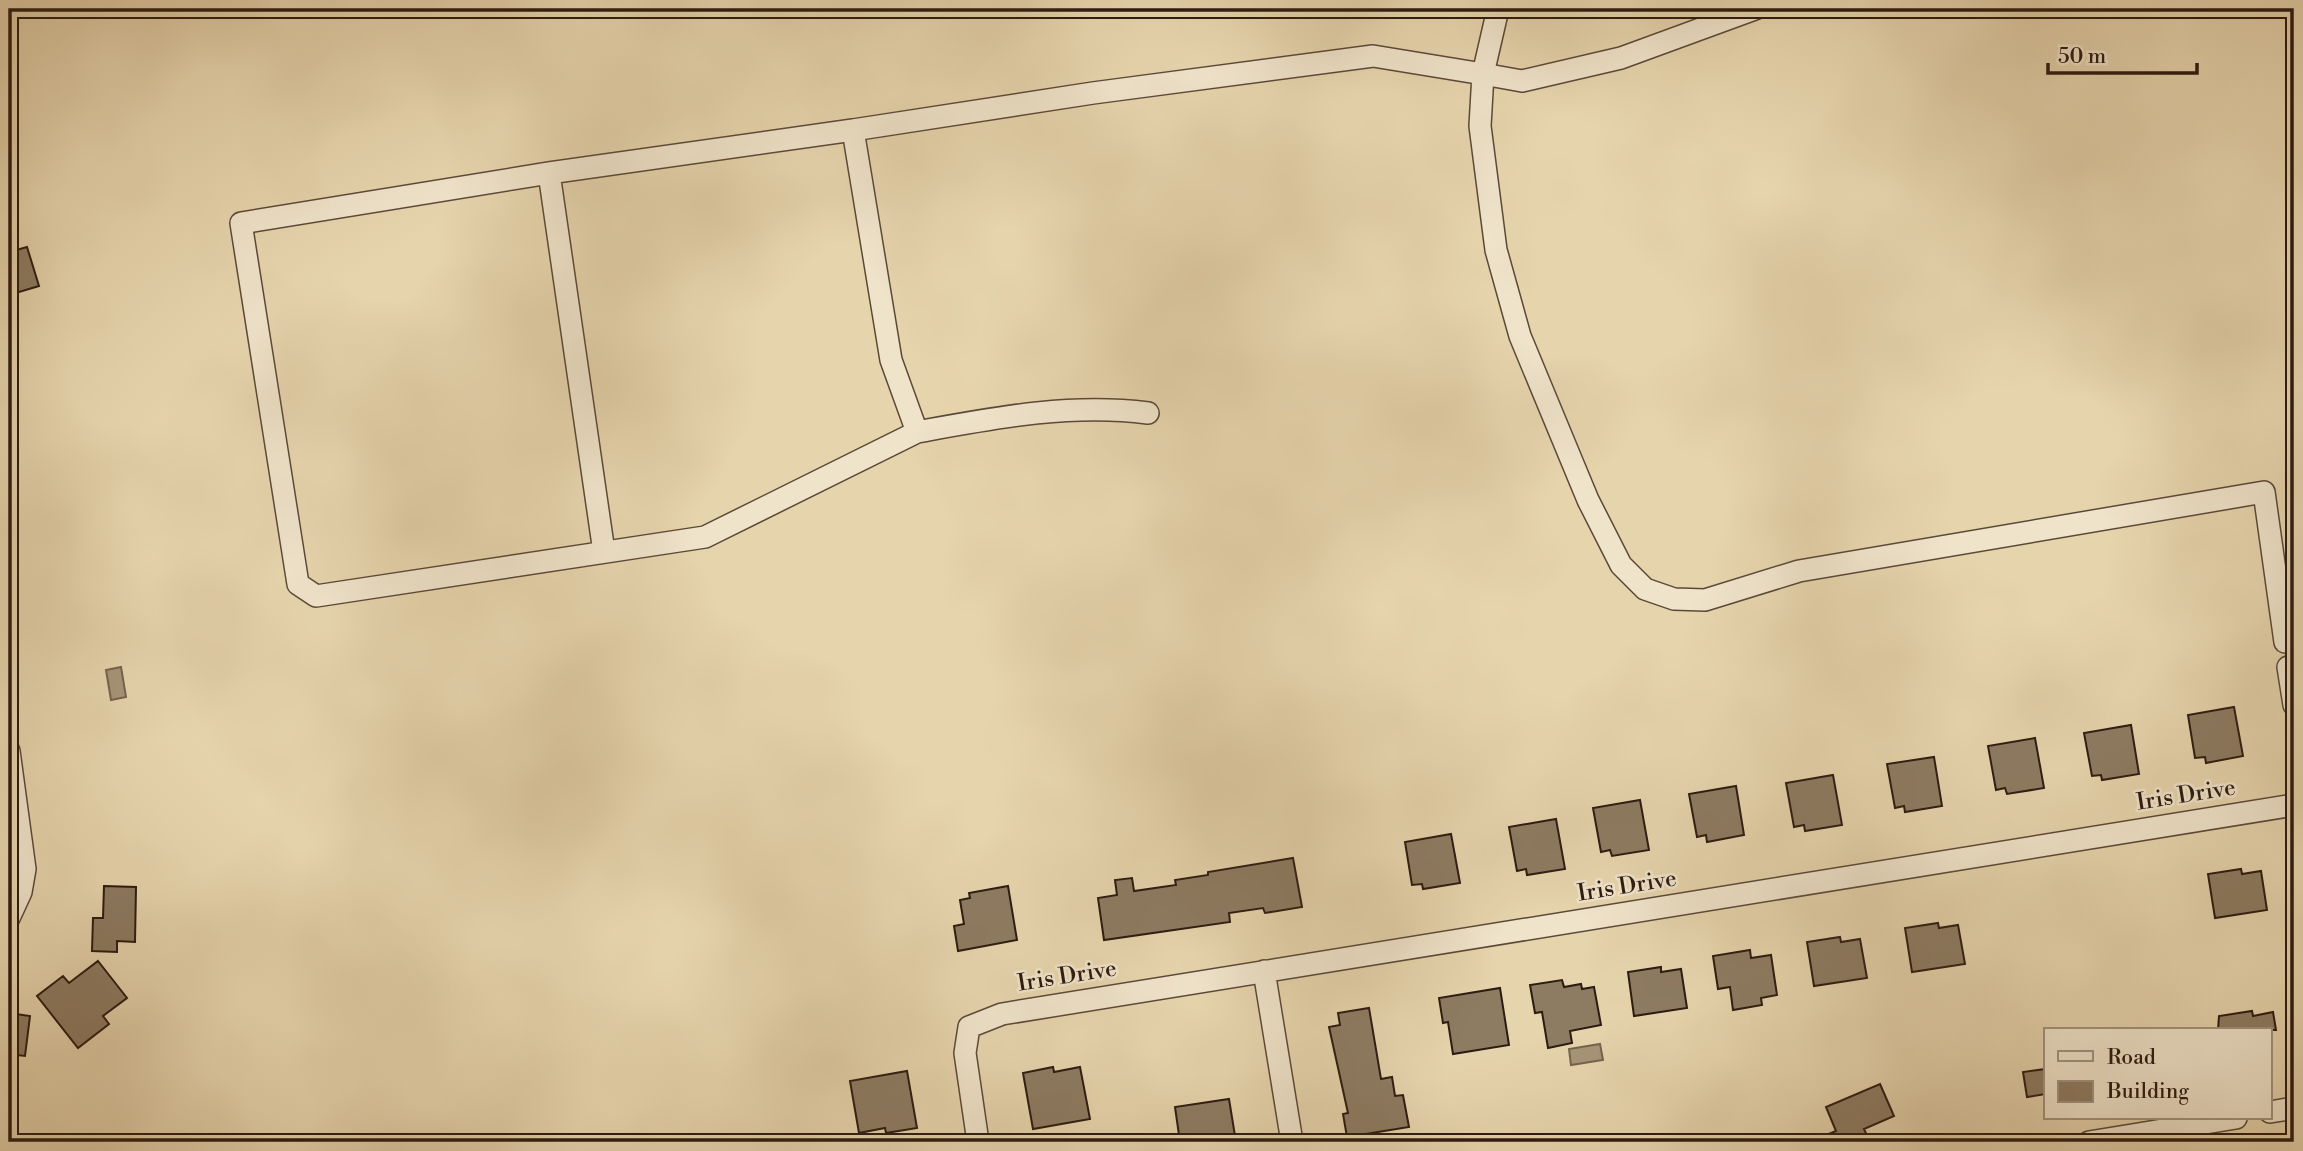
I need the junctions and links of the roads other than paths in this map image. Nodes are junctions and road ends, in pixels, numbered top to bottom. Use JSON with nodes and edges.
{"nodes":[{"id":1,"x":1497,"y":9,"type":"edge"},
{"id":2,"x":1755,"y":9,"type":"edge"},
{"id":3,"x":1483,"y":75,"type":"junction"},
{"id":4,"x":853,"y":130,"type":"junction"},
{"id":5,"x":549,"y":173,"type":"junction"},
{"id":6,"x":1148,"y":413,"type":"dead end"},
{"id":7,"x":917,"y":432,"type":"junction"},
{"id":8,"x":604,"y":552,"type":"junction"},
{"id":9,"x":2285,"y":642,"type":"dead end"},
{"id":10,"x":2288,"y":667,"type":"dead end"},
{"id":11,"x":2294,"y":705,"type":"edge"},
{"id":12,"x":9,"y":751,"type":"edge"},
{"id":13,"x":11,"y":775,"type":"edge"},
{"id":14,"x":2294,"y":804,"type":"edge"},
{"id":15,"x":14,"y":813,"type":"edge"},
{"id":16,"x":9,"y":918,"type":"edge"},
{"id":17,"x":1264,"y":971,"type":"junction"},
{"id":18,"x":2294,"y":1108,"type":"edge"},
{"id":19,"x":2272,"y":1112,"type":"edge"},
{"id":20,"x":2224,"y":1120,"type":"edge"},
{"id":21,"x":978,"y":1142,"type":"edge"},
{"id":22,"x":1292,"y":1142,"type":"edge"},
{"id":23,"x":2089,"y":1142,"type":"edge"}],
"edges":[{"from":1,"to":3,"type":"street"},
{"from":2,"to":3,"type":"street"},
{"from":3,"to":4,"type":"street"},
{"from":3,"to":9,"type":"street"},
{"from":4,"to":5,"type":"street"},
{"from":4,"to":7,"type":"street"},
{"from":5,"to":8,"type":"street"},
{"from":5,"to":8,"type":"street"},
{"from":6,"to":7,"type":"street"},
{"from":7,"to":8,"type":"street"},
{"from":10,"to":11,"type":"street"},
{"from":12,"to":13,"type":"street"},
{"from":13,"to":15,"type":"street"},
{"from":14,"to":17,"type":"street","name":"Iris Drive"},
{"from":15,"to":16,"type":"street"},
{"from":17,"to":21,"type":"street","name":"Iris Drive"},
{"from":17,"to":22,"type":"street"},
{"from":18,"to":19,"type":"street"},
{"from":20,"to":23,"type":"street"}]}
